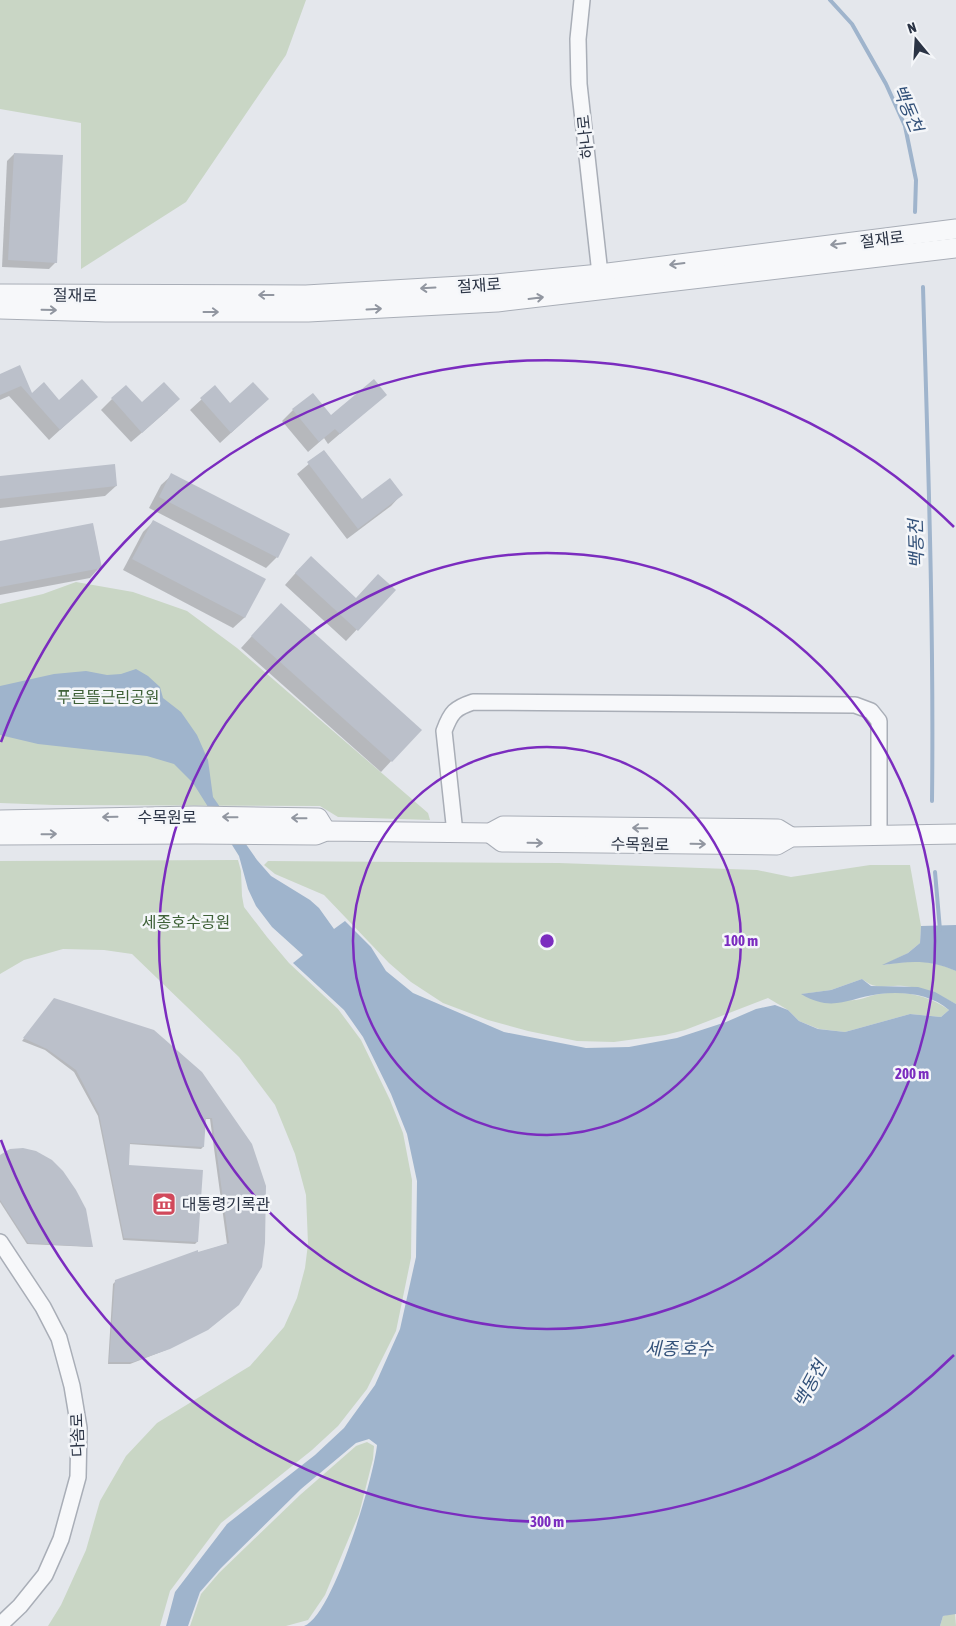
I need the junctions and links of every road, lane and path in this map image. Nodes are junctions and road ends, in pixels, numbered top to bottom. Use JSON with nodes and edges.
{"nodes":[{"id":1,"x":582,"y":0,"type":"edge"},
{"id":2,"x":956,"y":229,"type":"edge"},
{"id":3,"x":956,"y":248,"type":"edge"},
{"id":4,"x":600,"y":274,"type":"junction"},
{"id":5,"x":0,"y":294,"type":"edge"},
{"id":6,"x":0,"y":309,"type":"edge"},
{"id":7,"x":0,"y":820,"type":"edge"},
{"id":8,"x":195,"y":825,"type":"junction"},
{"id":9,"x":455,"y":833,"type":"junction"},
{"id":10,"x":956,"y":834,"type":"edge"},
{"id":11,"x":0,"y":836,"type":"edge"},
{"id":12,"x":879,"y":836,"type":"junction"},
{"id":13,"x":0,"y":1242,"type":"edge"},
{"id":14,"x":0,"y":1625,"type":"edge"}],
"edges":[{"from":1,"to":4,"type":"street","name":"하나로"},
{"from":2,"to":4,"type":"street","name":"절재로","one_way":true},
{"from":6,"to":3,"type":"street","name":"절재로","one_way":true},
{"from":4,"to":5,"type":"street","name":"절재로","one_way":true},
{"from":8,"to":7,"type":"street","name":"수목원로","one_way":true},
{"from":8,"to":9,"type":"street","name":"수목원로"},
{"from":11,"to":8,"type":"street","name":"수목원로","one_way":true},
{"from":9,"to":12,"type":"street","name":"수목원로"},
{"from":9,"to":12,"type":"street"},
{"from":10,"to":12,"type":"street","name":"수목원로"},
{"from":13,"to":14,"type":"street","name":"다솜로"}]}
